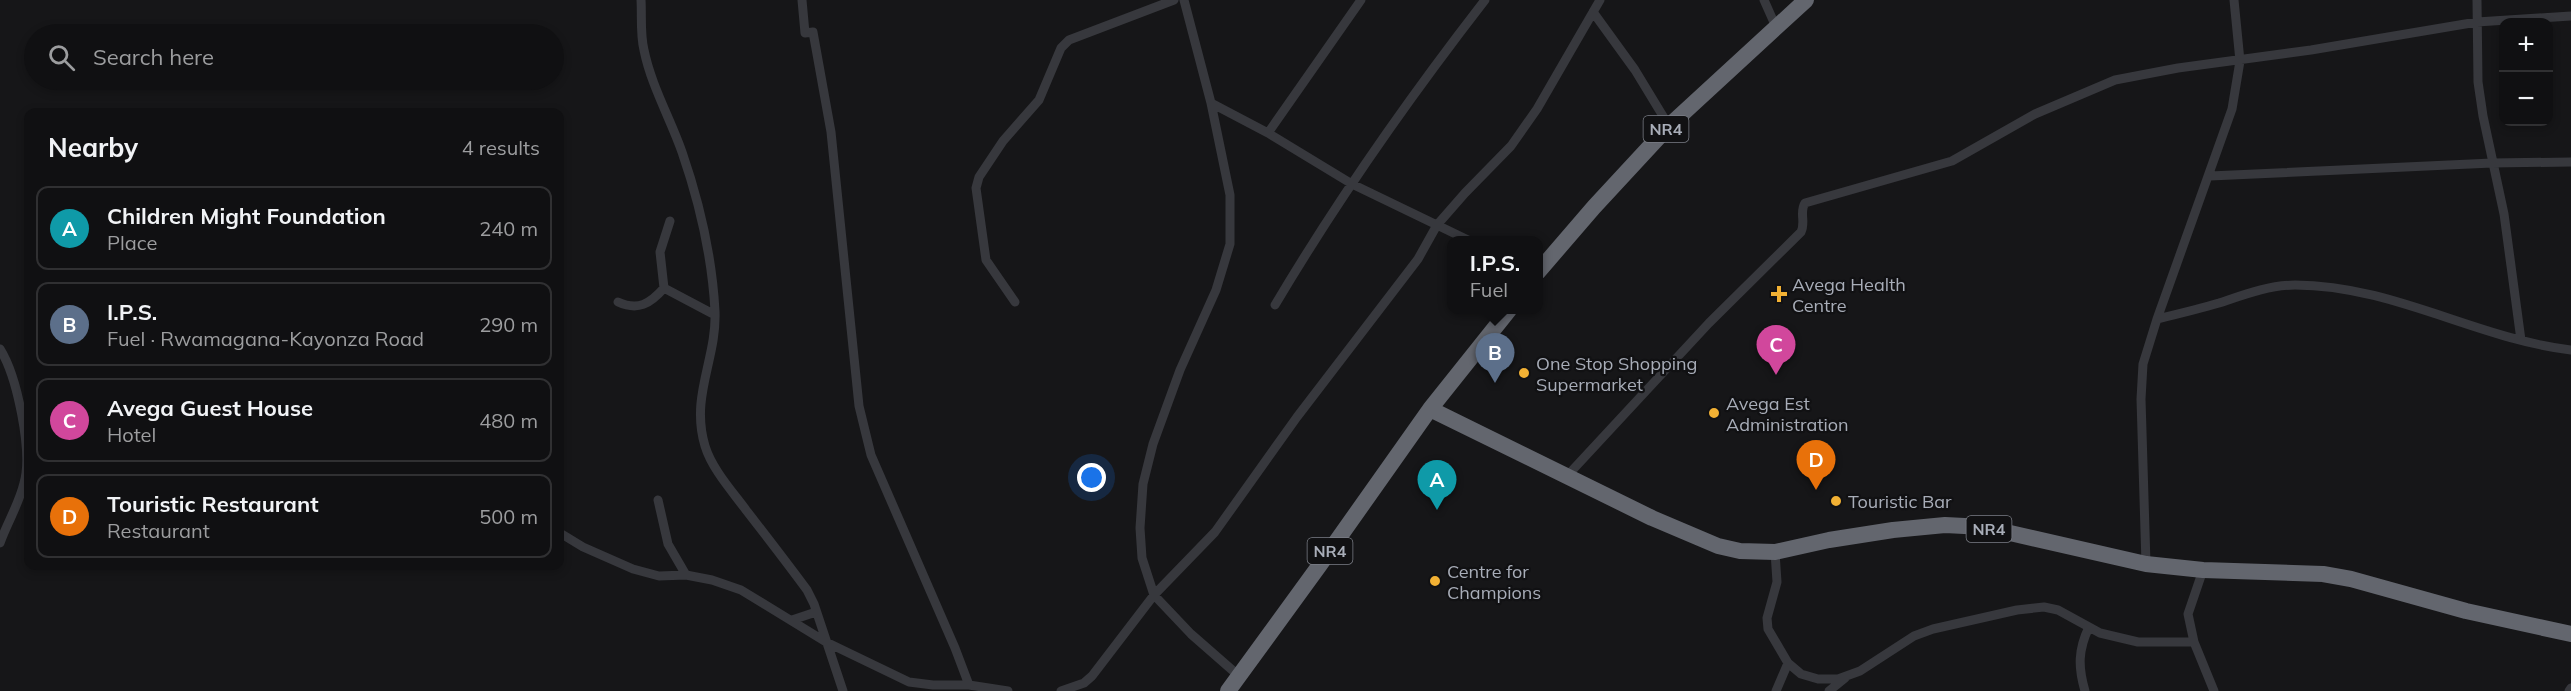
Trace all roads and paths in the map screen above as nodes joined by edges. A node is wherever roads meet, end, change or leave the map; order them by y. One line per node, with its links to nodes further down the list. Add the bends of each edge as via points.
1 (641, 0): 33 (street, via 643,49 700,208 711,262)
2 (802, 0): 59 (street, via 805,33 813,32 831,132 859,406 871,455)
3 (1174, 0): 30 (street, via 1069,40 1061,48 1039,100 1002,141 979,177 976,199 986,260)
4 (1184, 0): 17 (street)
5 (1360, 0): 19 (street)
6 (1485, 0): 23 (street)
7 (1600, 0): 12 (street)
8 (1764, 0): 15 (street)
9 (1806, 0): 15 (highway, NR4)
10 (2234, 0): 16 (street)
11 (2477, 0): 14 (street)
12 (1593, 12): 18 (street); 25 (street, via 1511,147)
13 (2571, 16): 14 (street)
14 (2477, 22): 16 (street); 20 (street, via 2478,82)
15 (1776, 27): 18 (highway, NR4)
16 (2240, 61): 22 (street, via 2232,109); 40 (street, via 2115,80 2035,114 1952,161 1805,203 1801,231)
17 (1211, 103): 19 (street); 49 (street, via 1230,195 1230,244 1216,290 1180,370 1143,484 1142,558)
18 (1669, 126): 27 (highway, NR4)
19 (1268, 133): 23 (street)
20 (2492, 162): 21 (street); 22 (street); 35 (street, via 2504,213)
21 (2571, 162)
22 (2210, 176): 34 (street)
23 (1352, 184): 25 (street); 31 (street)
24 (670, 221): 28 (street, via 660,252)
25 (1437, 225): 26 (street); 49 (street, via 1418,259 1215,532)
26 (1460, 236)
27 (1543, 267)
28 (664, 288): 29 (street, via 645,306 631,308); 33 (street)
29 (618, 302)
30 (1015, 302)
31 (1275, 305)
32 (1505, 314): 38 (highway, NR4)
33 (715, 315): 50 (street, via 702,385 700,425 706,448 737,499 807,590)
34 (2157, 319): 35 (street, via 2294,285 2368,293); 46 (street, via 2143,364 2141,399)
35 (2521, 340): 37 (street)
36 (0, 349): 39 (street, via 20,400)
37 (2571, 350)
38 (1431, 409): 40 (highway, NR4); 58 (highway, NR4)
39 (24, 447)
40 (1567, 476): 45 (highway, NR4, via 1718,546)
41 (24, 484): 44 (street)
42 (658, 501): 48 (street, via 668,544)
43 (564, 534): 48 (street, via 633,569 659,576)
44 (0, 543)
45 (1775, 552): 46 (highway, NR4, via 1872,533 1946,525 1984,527); 56 (street, via 1777,582 1768,628)
46 (2146, 564): 47 (highway, NR4)
47 (2203, 570): 53 (highway, NR4, via 2323,574); 55 (street, via 2188,614)
48 (686, 575): 51 (street, via 741,590)
49 (1154, 595): 58 (street); 62 (street, via 1092,676)
50 (816, 612): 51 (street); 54 (street)
51 (792, 620): 54 (street)
52 (2089, 627): 55 (street, via 2138,642); 57 (street, via 2058,610 2018,610 1914,636); 66 (street, via 2081,644 2079,668)
53 (2571, 633)
54 (826, 642): 59 (street, via 909,682); 60 (street)
55 (2194, 642): 67 (street)
56 (1788, 663): 57 (street, via 1801,674 1818,679); 64 (street)
57 (1849, 675): 65 (street)
58 (1239, 676): 63 (highway, NR4)
59 (969, 685): 61 (street)
60 (843, 691)
61 (1008, 691)
62 (1061, 691)
63 (1228, 691)
64 (1776, 691)
65 (1829, 691)
66 (2085, 691)
67 (2214, 691)

